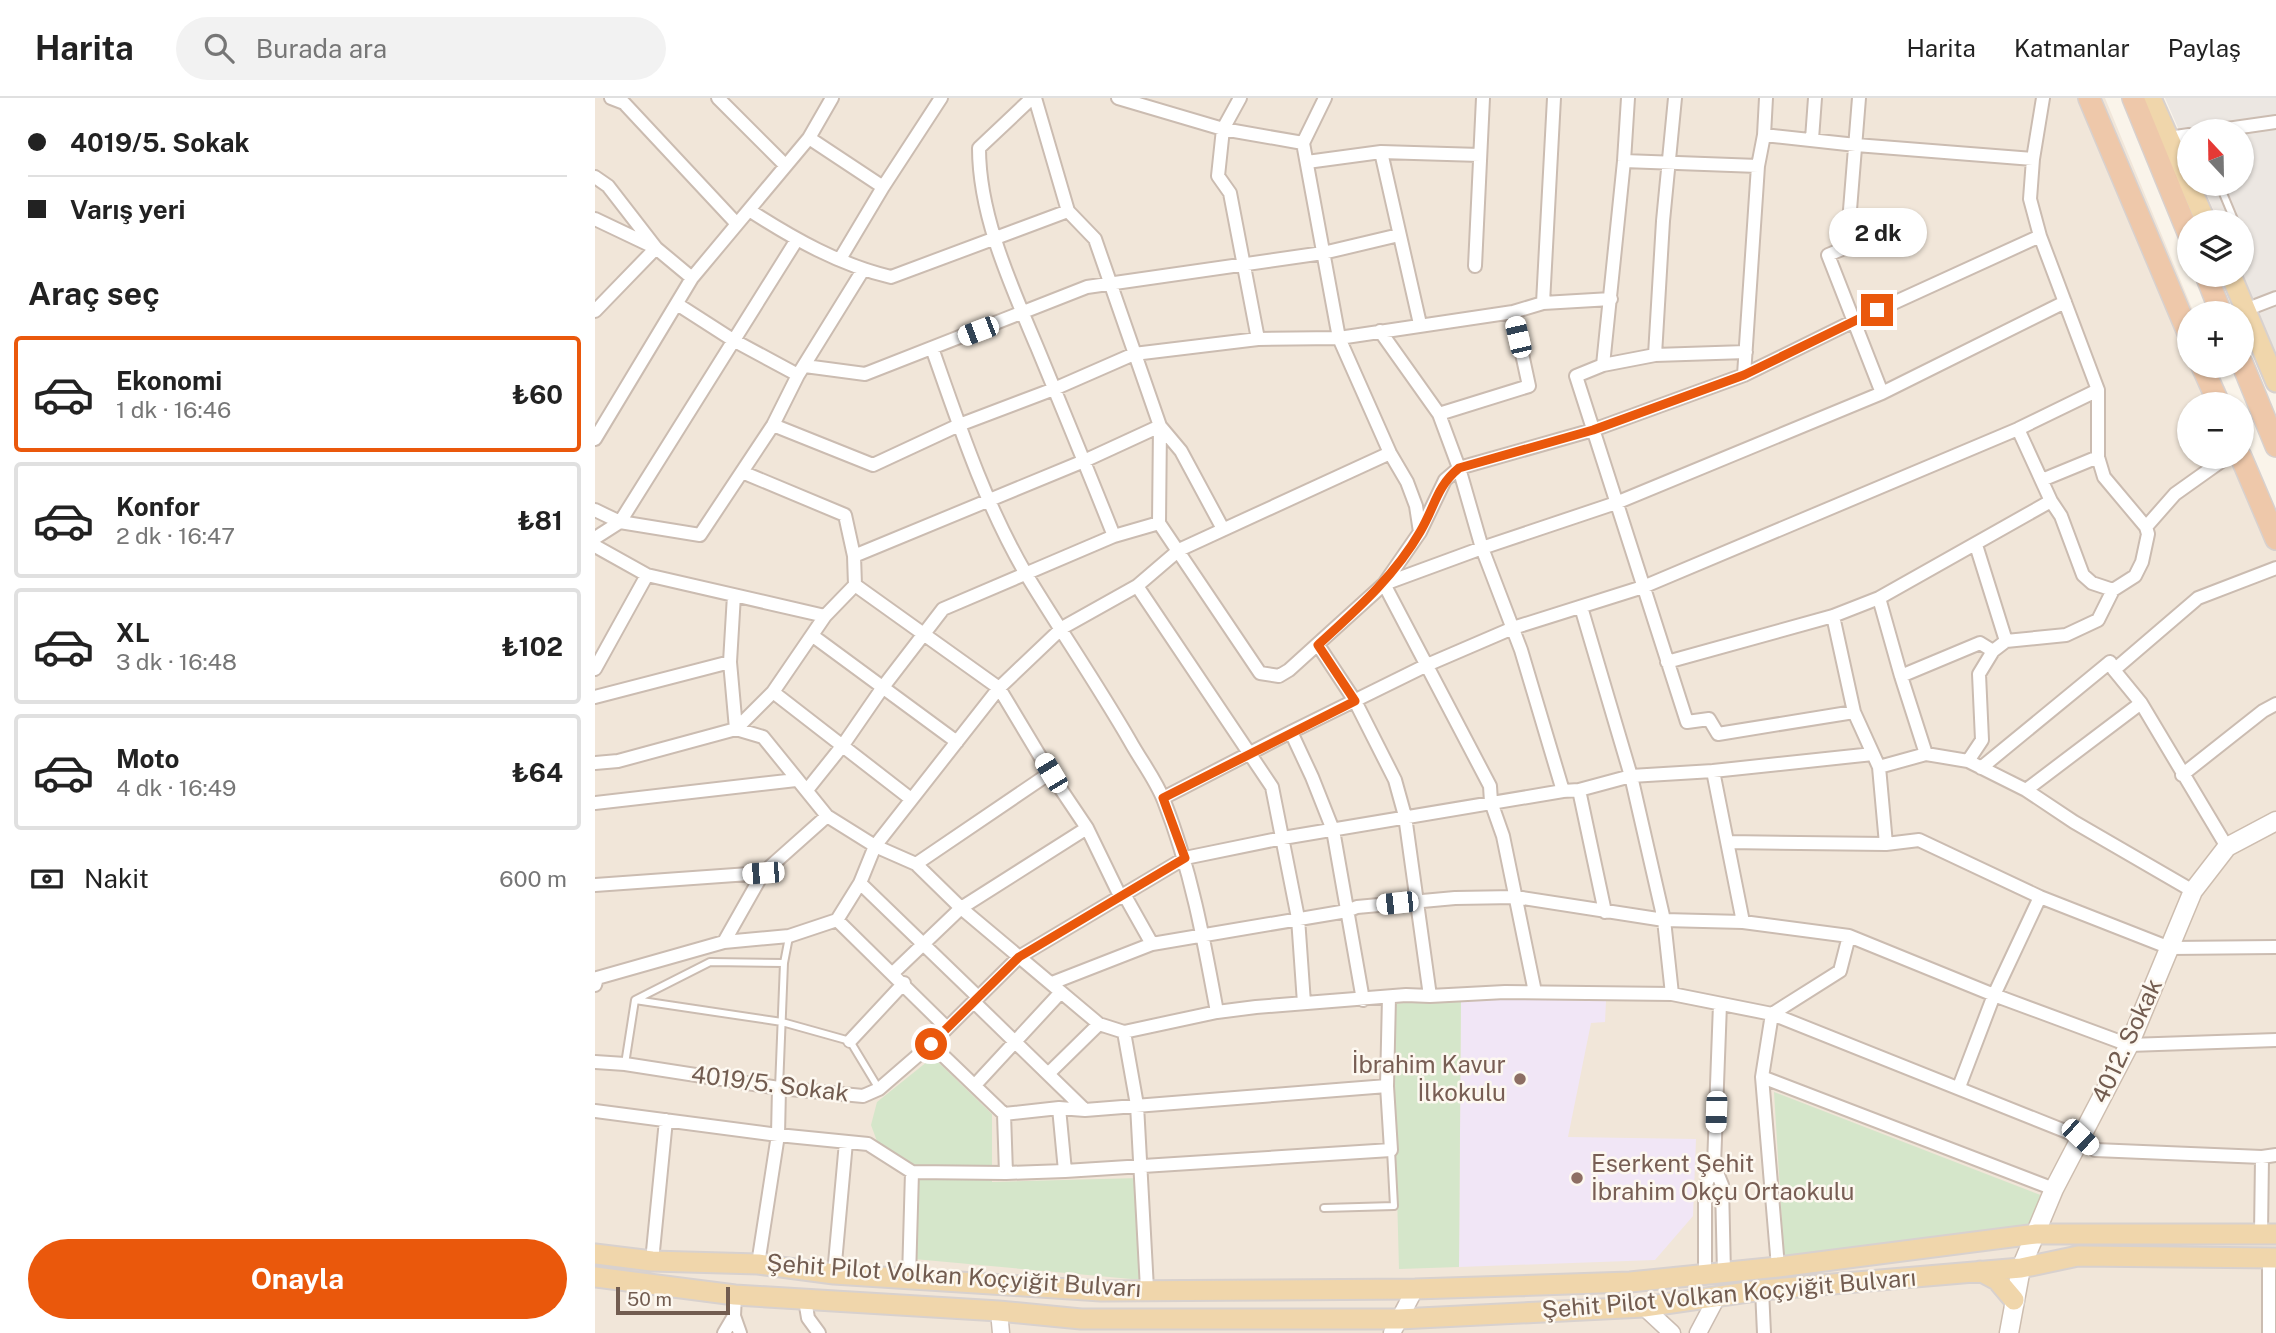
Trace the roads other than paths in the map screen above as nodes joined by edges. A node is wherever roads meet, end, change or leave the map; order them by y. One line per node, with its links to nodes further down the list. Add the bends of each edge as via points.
1 (611, 98): 46 (street, via 624,103)
2 (718, 98): 38 (street)
3 (941, 98): 41 (street)
4 (1033, 98): 44 (street); 49 (street, via 979,148 979,175)
5 (1118, 98): 20 (street)
6 (1240, 98): 23 (street)
7 (1325, 98): 29 (street)
8 (1483, 98): 33 (street)
9 (1554, 98): 62 (street)
10 (1628, 98): 35 (street)
11 (1675, 98): 37 (street)
12 (1766, 98): 24 (street)
13 (1815, 98): 28 (street)
14 (1859, 98): 30 (street)
15 (2043, 98): 34 (street)
16 (2089, 98): 64 (highway)
17 (2133, 98): 43 (highway)
18 (2151, 98): 27 (main road)
19 (826, 101): 26 (street)
20 (1148, 102): 23 (street)
21 (2276, 122): 22 (street)
22 (2254, 125)
23 (1223, 129): 29 (street); 54 (street, via 1218,176 1230,192)
24 (1763, 135): 28 (street); 39 (street)
25 (2177, 137): 27 (street)
26 (809, 138): 38 (street); 41 (street)
27 (2169, 138): 32 (main road)
28 (1812, 139): 30 (street)
29 (1303, 143): 36 (street)
30 (1856, 145): 34 (street); 69 (street, via 1847,247 1828,255)
31 (1381, 152): 33 (street); 36 (street); 47 (street)
32 (2177, 154)
33 (1480, 155): 55 (street)
34 (2033, 159): 48 (street, via 2030,199)
35 (1624, 161): 37 (street); 60 (street)
36 (1307, 162): 52 (street)
37 (1670, 163): 39 (street); 79 (street)
38 (785, 166): 42 (street)
39 (1758, 166): 77 (street)
40 (595, 177): 51 (street, via 608,186)
41 (883, 187): 53 (street)
42 (749, 210): 46 (street); 50 (street)
43 (2179, 210)
44 (1069, 211): 49 (street); 58 (street, via 1095,239)
45 (595, 219): 51 (street)
46 (737, 224): 57 (street)
47 (1399, 235): 52 (street); 70 (street)
48 (2041, 236): 61 (street); 69 (street)
49 (995, 238): 56 (street, via 891,277); 68 (street)
50 (796, 241): 53 (street); 75 (street)
51 (656, 248): 57 (street); 66 (street)
52 (1323, 253): 54 (street); 73 (street)
53 (840, 258): 56 (street)
54 (1244, 263): 58 (street); 74 (street)
55 (1475, 266)
56 (863, 270): 81 (street)
57 (692, 278): 63 (street)
58 (1112, 285): 68 (street, via 1087,287); 78 (street)
59 (2276, 298): 65 (street)
60 (1611, 299): 62 (street); 80 (street)
61 (2066, 302): 86 (street); 87 (street)
62 (1543, 303): 67 (street)
63 (677, 304): 75 (street); 94 (street)
64 (2177, 306)
65 (2254, 307)
66 (595, 311)
67 (1513, 312): 70 (street); 88 (street, via 1529,386)
68 (1023, 314): 76 (street); 85 (street)
69 (1854, 321): 82 (street); 87 (street)
70 (1420, 324): 72 (street)
71 (2254, 330): 83 (main road)
72 (1380, 331): 73 (street); 88 (street)
73 (1339, 338): 74 (street); 96 (street)
74 (1258, 339): 78 (street)
75 (733, 340): 81 (street); 108 (street)
76 (932, 348): 81 (street, via 865,374); 90 (street)
77 (1746, 352): 79 (street); 82 (street)
78 (1134, 354): 85 (street); 91 (street)
79 (1655, 355): 80 (street)
80 (1604, 365): 93 (street, via 1576,376)
81 (802, 370): 89 (street)
82 (1744, 375): 93 (street)
83 (2275, 375)
84 (2248, 378): 95 (highway)
85 (1054, 389): 90 (street); 98 (street)
86 (2098, 390): 92 (street); 97 (street)
87 (1882, 394): 106 (street)
88 (1439, 414): 99 (street)
89 (773, 425): 90 (street, via 873,465); 102 (street)
90 (959, 425): 104 (street)
91 (1160, 426): 98 (street); 109 (street); 111 (street, via 1181,451)
92 (2018, 429): 103 (street); 127 (street)
93 (1593, 430): 99 (street); 106 (street)
94 (595, 439)
95 (2276, 446)
96 (1390, 453): 111 (street); 112 (street, via 1407,482)
97 (2098, 457): 103 (street); 110 (street, via 2104,477)
98 (1084, 461): 104 (street); 113 (street)
99 (1459, 468): 112 (street, via 1445,480); 118 (street)
100 (2210, 469): 110 (street, via 2175,494)
101 (2246, 469): 115 (highway)
102 (742, 472): 108 (street, via 700,535); 120 (street, via 845,515)
103 (2042, 480): 105 (street)
104 (990, 501): 120 (street); 122 (street)
105 (2051, 501): 116 (street); 128 (street, via 2083,575)
106 (1616, 503): 118 (street); 127 (street)
107 (595, 510): 108 (street)
108 (620, 522): 114 (street)
109 (1159, 523): 113 (street); 119 (street)
110 (2145, 527): 128 (street, via 2143,562 2135,576)
111 (1223, 529): 119 (street)
112 (1420, 532): 124 (street)
113 (1114, 536): 122 (street)
114 (595, 538)
115 (2276, 539)
116 (1976, 545): 130 (street); 138 (street)
117 (595, 546): 123 (street)
118 (1482, 548): 124 (street); 135 (street)
119 (1179, 550): 126 (street); 139 (street, via 1260,673 1279,677)
120 (854, 556): 125 (street)
121 (2276, 568): 145 (street, via 2198,598)
122 (1025, 572): 134 (street); 136 (street, via 943,609)
123 (647, 575): 129 (street); 144 (street)
124 (1384, 584): 139 (street); 143 (street)
125 (855, 585): 133 (street); 136 (street)
126 (1137, 586): 134 (street); 159 (street)
127 (1643, 587): 131 (street); 142 (street)
128 (2113, 590): 138 (street, via 2098,620 2066,635)
129 (734, 596): 133 (street); 141 (street)
130 (1879, 598): 132 (street); 146 (street)
131 (1581, 607): 135 (street); 169 (street)
132 (1833, 616): 142 (street); 154 (street)
133 (825, 617): 137 (street)
134 (1062, 628): 148 (street); 175 (street)
135 (1513, 628): 143 (street); 174 (street)
136 (926, 634): 147 (street); 148 (street)
137 (813, 636): 147 (street); 149 (street)
138 (2006, 642): 140 (street)
139 (1318, 645): 151 (street)
140 (1993, 651): 146 (street, via 1980,643); 162 (street, via 1979,674 1982,740)
141 (730, 662): 150 (street); 155 (street)
142 (1667, 662): 154 (street, via 1687,722 1709,719 1718,734)
143 (1427, 665): 151 (street); 177 (street, via 1490,786)
144 (595, 669)
145 (2113, 670): 152 (street); 165 (street, via 2110,662)
146 (1901, 676): 161 (street)
147 (883, 687): 157 (street); 158 (street)
148 (999, 688): 157 (street); 167 (street)
149 (773, 692): 155 (street); 158 (street)
150 (595, 697)
151 (1355, 701): 156 (street); 180 (street, via 1395,780)
152 (2141, 703): 168 (street); 173 (street)
153 (2276, 704): 168 (street)
154 (1854, 712): 160 (street)
155 (736, 729): 163 (street); 170 (street, via 763,737)
156 (1291, 732): 159 (street); 183 (street)
157 (957, 742): 176 (street)
158 (843, 745): 171 (street); 176 (street)
159 (1248, 754): 175 (street); 184 (street, via 1272,787)
160 (1873, 754): 164 (street); 166 (street)
161 (1926, 754): 162 (street); 164 (street)
162 (1968, 761): 165 (street)
163 (595, 763)
164 (1879, 767): 186 (street)
165 (1981, 768): 173 (street)
166 (1713, 771): 169 (street); 185 (street)
167 (1051, 773): 182 (street); 190 (street)
168 (2182, 775): 188 (street)
169 (1631, 776): 172 (street); 204 (street)
170 (796, 780): 171 (street); 178 (street)
171 (807, 790): 179 (street)
172 (1579, 790): 174 (street); 201 (street)
173 (2026, 790): 194 (street)
174 (1563, 791): 177 (street)
175 (1163, 798): 189 (street)
176 (911, 799): 187 (street)
177 (1491, 802): 180 (street); 195 (street)
178 (595, 803)
179 (827, 816): 187 (street); 191 (street)
180 (1405, 816): 183 (street); 198 (street)
181 (2276, 821): 188 (main road, 4012. Sokak)
182 (1087, 828): 197 (street); 199 (street)
183 (1333, 830): 184 (street); 200 (street)
184 (1283, 838): 189 (street); 202 (street)
185 (1727, 842): 186 (street); 205 (street)
186 (1885, 844): 196 (street, via 1919,841)
187 (875, 846): 190 (street); 192 (street)
188 (2227, 847): 194 (main road, 4012. Sokak)
189 (1185, 858): 197 (street, 4019/5. Sokak); 206 (street)
190 (916, 864): 199 (street)
191 (763, 873): 193 (street); 209 (street)
192 (860, 883): 203 (street); 210 (street)
193 (595, 885)
194 (2193, 891): 213 (main road, 4012. Sokak)
195 (1516, 897): 198 (street); 201 (street); 220 (street)
196 (2040, 897): 213 (street); 222 (street)
197 (1121, 898): 211 (street, via 1125,895); 214 (street, 4019/5. Sokak)
198 (1416, 901): 200 (street); 223 (street)
199 (961, 908): 210 (street); 214 (street)
200 (1347, 911): 202 (street); 227 (street)
201 (1605, 912): 204 (street)
202 (1298, 918): 206 (street); 228 (street)
203 (837, 920): 207 (street); 216 (street)
204 (1664, 920): 205 (street); 221 (street)
205 (1743, 922): 208 (street)
206 (1203, 934): 211 (street); 230 (street)
207 (789, 936): 209 (street); 215 (lane)
208 (1849, 936): 222 (street); 231 (street, via 1840,971)
209 (724, 942): 217 (street)
210 (923, 944): 216 (street); 226 (street)
211 (1152, 944): 219 (street)
212 (2276, 947): 213 (street)
213 (2170, 948): 240 (main road, 4012. Sokak)
214 (1019, 957): 219 (street); 226 (street, 4019/5. Sokak)
215 (784, 963): 225 (lane, via 710,962); 232 (lane)
216 (894, 973): 218 (street)
217 (596, 980)
218 (904, 984): 234 (street); 237 (street)
219 (1056, 987): 233 (street); 238 (street)
220 (1535, 992): 221 (street); 223 (street)
221 (1672, 994): 229 (street)
222 (1994, 995): 240 (street); 247 (street)
223 (1430, 996): 224 (street)
224 (1389, 997): 227 (street); 246 (street)
225 (635, 1000): 232 (lane); 242 (lane)
226 (976, 1000): 234 (street, 4019/5. Sokak); 238 (street)
227 (1363, 1000): 228 (street)
228 (1304, 1003): 230 (street)
229 (1720, 1004): 231 (street); 263 (street)
230 (1217, 1012): 235 (street)
231 (1772, 1014): 244 (street); 247 (street)
232 (782, 1022): 237 (lane); 248 (lane)
233 (1099, 1024): 235 (street); 243 (street)
234 (947, 1028): 239 (street, 4019/5. Sokak)
235 (1124, 1032): 250 (street)
236 (2276, 1040): 240 (street)
237 (850, 1041): 249 (lane)
238 (1016, 1041): 243 (street); 245 (street)
239 (931, 1044): 245 (street); 249 (street, 4019/5. Sokak)
240 (2129, 1045): 257 (main road, 4012. Sokak)
241 (595, 1062): 242 (street, 4019/5. Sokak)
242 (625, 1064): 248 (street, 4019/5. Sokak)
243 (1049, 1073): 252 (street)
244 (1762, 1077): 267 (street); 275 (street)
245 (975, 1085): 254 (street)
246 (1387, 1086): 250 (street); 259 (street)
247 (1958, 1087): 257 (street)
248 (779, 1088): 249 (street, 4019/5. Sokak, via 853,1096); 256 (street)
249 (879, 1089)
250 (1137, 1105): 252 (street); 262 (street)
251 (1059, 1108): 252 (street); 254 (street); 264 (street)
252 (1084, 1110)
253 (595, 1111): 255 (street)
254 (1004, 1114): 266 (street)
255 (666, 1120): 256 (street); 273 (street)
256 (778, 1135): 258 (street); 274 (street)
257 (2080, 1137): 261 (street, via 2095,1150); 267 (main road, 4012. Sokak)
258 (846, 1142): 265 (street, via 868,1144); 279 (street)
259 (1391, 1150): 262 (street); 268 (lane, via 1394,1206)
260 (2276, 1155): 261 (street)
261 (2262, 1157): 270 (street)
262 (1140, 1165): 264 (street); 282 (street)
263 (1714, 1165): 278 (street, via 1722,1185); 278 (street, via 1705,1187)
264 (1065, 1171): 266 (street)
265 (912, 1172): 266 (street); 281 (street)
266 (1006, 1173)
267 (2054, 1189): 269 (main road, 4012. Sokak)
268 (1324, 1208)
269 (2036, 1234): 270 (main road, Şehit Pilot Volkan Koçyiğit Bulvarı); 275 (main road, Şehit Pilot Volkan Koçyiğit Bulvarı); 276 (main road, 4012. Sokak)
270 (2268, 1234)
271 (595, 1254): 273 (main road, Şehit Pilot Volkan Koçyiğit Bulvarı)
272 (2272, 1258): 276 (main road, Şehit Pilot Volkan Koçyiğit Bulvarı, via 2078,1256); 304 (street)
273 (652, 1261): 274 (main road, Şehit Pilot Volkan Koçyiğit Bulvarı)
274 (758, 1264): 279 (main road, Şehit Pilot Volkan Koçyiğit Bulvarı)
275 (1778, 1267): 278 (main road, Şehit Pilot Volkan Koçyiğit Bulvarı)
276 (2021, 1268): 277 (main road, Şehit Pilot Volkan Koçyiğit Bulvarı); 288 (main road, 4012. Sokak)
277 (1980, 1271): 284 (main road, Şehit Pilot Volkan Koçyiğit Bulvarı); 288 (main road, via 1997,1280)
278 (1714, 1273): 283 (main road, Şehit Pilot Volkan Koçyiğit Bulvarı, via 1630,1282)
279 (834, 1274): 281 (main road, Şehit Pilot Volkan Koçyiğit Bulvarı)
280 (595, 1277): 285 (main road, Şehit Pilot Volkan Koçyiğit Bulvarı)
281 (909, 1278): 282 (main road, Şehit Pilot Volkan Koçyiğit Bulvarı, via 1101,1291)
282 (1147, 1289): 283 (main road, Şehit Pilot Volkan Koçyiğit Bulvarı)
283 (1415, 1289): 294 (street)
284 (1762, 1290): 286 (main road, Şehit Pilot Volkan Koçyiğit Bulvarı); 302 (street)
285 (735, 1295): 287 (main road, Şehit Pilot Volkan Koçyiğit Bulvarı); 291 (street)
286 (1717, 1297): 289 (main road, Şehit Pilot Volkan Koçyiğit Bulvarı); 301 (street)
287 (805, 1300): 290 (main road, Şehit Pilot Volkan Koçyiğit Bulvarı); 297 (street, via 808,1318)
288 (2014, 1300): 303 (main road, 4012. Sokak)
289 (1644, 1307): 294 (main road, Şehit Pilot Volkan Koçyiğit Bulvarı); 300 (street)
290 (999, 1311): 293 (main road, Şehit Pilot Volkan Koçyiğit Bulvarı); 298 (street)
291 (734, 1315): 295 (street); 296 (street)
292 (1343, 1319): 293 (main road, Şehit Pilot Volkan Koçyiğit Bulvarı); 294 (main road, Şehit Pilot Volkan Koçyiğit Bulvarı); 299 (main road)
293 (1140, 1326)
294 (1404, 1326)
295 (724, 1333)
296 (740, 1333)
297 (819, 1333)
298 (1001, 1333)
299 (1358, 1333)
300 (1672, 1333)
301 (1699, 1333)
302 (1764, 1333)
303 (2009, 1333)
304 (2269, 1333)

